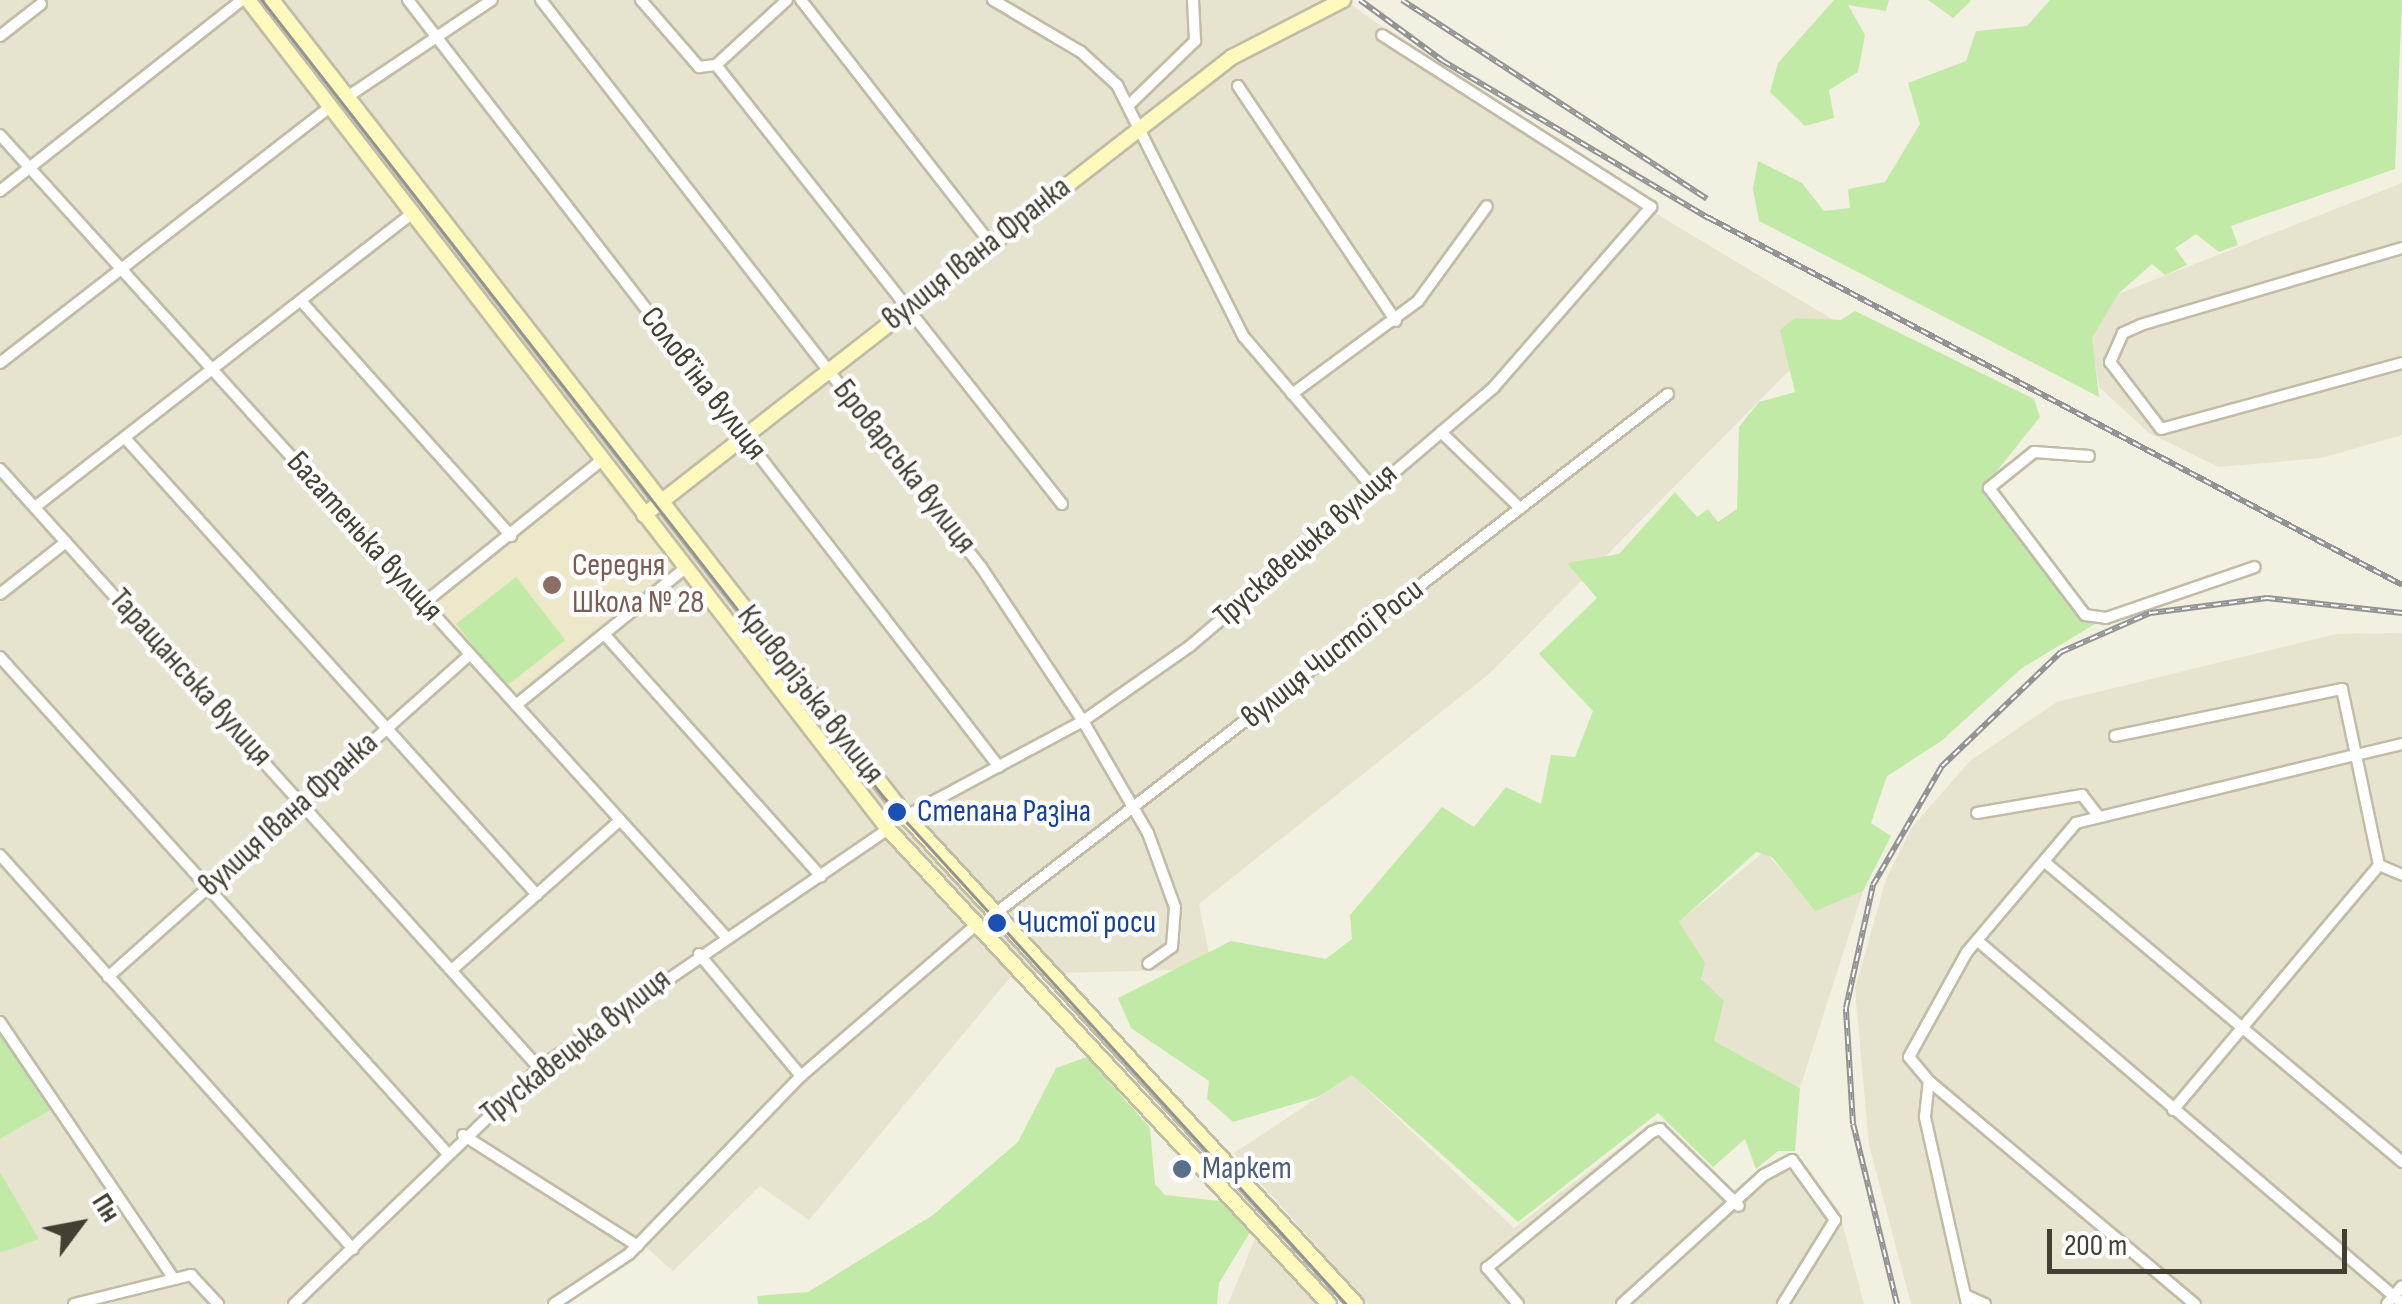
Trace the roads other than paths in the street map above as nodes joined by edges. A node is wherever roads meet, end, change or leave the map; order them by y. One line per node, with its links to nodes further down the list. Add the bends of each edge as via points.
1 (245, 0): 20 (main road, Криворізька вулиця); 23 (street)
2 (272, 0): 18 (main road, Криворізька вулиця)
3 (408, 0): 15 (street, Соловʼїна вулиця)
4 (492, 0): 15 (street)
5 (540, 0): 35 (street, Броварська вулиця)
6 (641, 0): 16 (street, via 699,67)
7 (786, 0): 16 (street)
8 (801, 0): 27 (street)
9 (993, 0): 19 (street, via 1081,52)
10 (1194, 0): 19 (street, via 1195,41)
11 (1343, 0): 21 (main road, вулиця Івана Франка, via 1260,36)
12 (40, 4): 13 (street)
13 (0, 36)
14 (1382, 36): 39 (street, Трускавецька вулиця, via 1651,207 1540,338)
15 (436, 37): 18 (street); 40 (street, Соловʼїна вулиця)
16 (716, 65): 31 (street)
17 (1238, 86): 32 (street)
18 (347, 97): 46 (main road, Криворізька вулиця)
19 (1130, 104): 21 (street)
20 (330, 107): 26 (main road, Криворізька вулиця); 29 (street)
21 (1142, 127): 27 (main road, вулиця Івана Франка); 37 (street, via 1244,336)
22 (0, 135): 23 (street, Багатенька вулиця)
23 (30, 168): 24 (street); 29 (street, Багатенька вулиця)
24 (0, 191)
25 (1486, 206): 32 (street)
26 (412, 214): 30 (street); 43 (main road, Криворізька вулиця)
27 (990, 243): 31 (main road, вулиця Івана Франка)
28 (2402, 248): 34 (street, via 2123,333 2110,362 2114,376 2160,430)
29 (122, 269): 33 (street); 36 (street, Багатенька вулиця)
30 (302, 302): 36 (street); 51 (street)
31 (907, 307): 35 (main road, вулиця Івана Франка); 47 (street)
32 (1396, 321): 37 (street)
33 (0, 363)
34 (2402, 363)
35 (828, 369): 40 (main road, вулиця Івана Франка); 61 (street, Броварська вулиця, via 981,567)
36 (213, 370): 41 (street); 56 (street, Багатенька вулиця)
37 (1292, 394): 45 (street)
38 (1668, 394): 49 (street, вулиця Чистої Роси)
39 (1442, 432): 45 (street, Трускавецька вулиця); 49 (street)
40 (743, 437): 46 (main road, вулиця Івана Франка); 66 (street, Соловʼїна вулиця)
41 (126, 438): 48 (street); 62 (street)
42 (2088, 456): 53 (street, via 2034,452 1989,488 2085,614 2106,618)
43 (602, 460): 50 (main road, Криворізька вулиця); 51 (street)
44 (0, 469): 48 (street, Таращанська вулиця)
45 (1372, 487): 61 (street, Трускавецька вулиця, via 1190,646)
46 (660, 501): 50 (main road, вулиця Івана Франка); 71 (main road, Криворізька вулиця)
47 (1062, 504)
48 (35, 508): 52 (street, Таращанська вулиця)
49 (1520, 508): 68 (street, вулиця Чистої Роси)
50 (644, 515): 54 (main road, Криворізька вулиця)
51 (511, 536): 56 (street)
52 (66, 542): 55 (street); 67 (street, Таращанська вулиця)
53 (2255, 567)
54 (685, 568): 57 (street); 73 (main road, Криворізька вулиця)
55 (0, 594)
56 (424, 604): 58 (street, Багатенька вулиця)
57 (605, 635): 60 (street); 78 (street)
58 (470, 654): 60 (street, Багатенька вулиця); 62 (street, вулиця Івана Франка)
59 (0, 657): 79 (street)
60 (516, 704): 72 (street, Багатенька вулиця)
61 (1083, 720): 66 (street, Трускавецька вулиця); 68 (street, Броварська вулиця)
62 (387, 728): 67 (street, вулиця Івана Франка); 80 (street)
63 (2115, 736): 65 (street, via 2342,689)
64 (2402, 744): 65 (street)
65 (2356, 755): 70 (street); 76 (street)
66 (999, 767): 71 (street, Трускавецька вулиця)
67 (303, 803): 79 (street, вулиця Івана Франка); 87 (street, Таращанська вулиця)
68 (1135, 806): 81 (street, вулиця Чистої Роси); 86 (street, Броварська вулиця, via 1178,930 1172,948)
69 (1976, 813): 70 (street, via 2082,795)
70 (2096, 814): 75 (street, via 2061,838)
71 (906, 816): 81 (main road, Криворізька вулиця)
72 (620, 820): 80 (street); 83 (street, Багатенька вулиця)
73 (888, 829): 78 (street, Трускавецька вулиця); 82 (main road, Криворізька вулиця)
74 (0, 856): 88 (street)
75 (2046, 863): 84 (street); 90 (street)
76 (2379, 865): 77 (street); 90 (street)
77 (2402, 874)
78 (821, 877): 83 (street, Трускавецька вулиця)
79 (208, 888): 88 (street, вулиця Івана Франка); 98 (street)
80 (537, 894): 87 (street)
81 (996, 913): 112 (main road, Криворізька вулиця)
82 (977, 924): 92 (street); 111 (main road, Криворізька вулиця)
83 (728, 938): 85 (street, Трускавецька вулиця)
84 (1980, 942): 93 (street, via 1908,1057); 96 (street)
85 (698, 954): 91 (street, Трускавецька вулиця); 92 (street)
86 (1148, 964)
87 (453, 969): 91 (street, Таращанська вулиця)
88 (108, 977): 102 (street)
89 (0, 1022): 103 (street)
90 (2241, 1028): 96 (street); 99 (street)
91 (539, 1068): 97 (street, Трускавецька вулиця)
92 (801, 1076): 101 (street)
93 (1929, 1081): 94 (street); 95 (street)
94 (1950, 1100): 95 (street); 117 (street)
95 (1927, 1108): 105 (street)
96 (2173, 1110): 106 (street)
97 (463, 1136): 98 (street, Трускавецька вулиця); 101 (street)
98 (447, 1153): 102 (street, Трускавецька вулиця)
99 (2402, 1162)
100 (1739, 1206): 113 (street, via 1660,1129 1652,1132 1486,1268); 114 (street); 115 (street, via 1764,1174 1792,1160 1836,1220)
101 (638, 1246): 110 (street)
102 (353, 1249): 109 (street, Трускавецька вулиця)
103 (172, 1275): 107 (street); 108 (street, via 191,1275)
104 (2402, 1286): 106 (street)
105 (1966, 1299): 116 (street)
106 (2394, 1301)
107 (74, 1304)
108 (218, 1304)
109 (294, 1304)
110 (554, 1304)
111 (1329, 1304)
112 (1356, 1304)
113 (1518, 1304)
114 (1622, 1304)
115 (1783, 1304)
116 (1985, 1304)
117 (2196, 1304)

